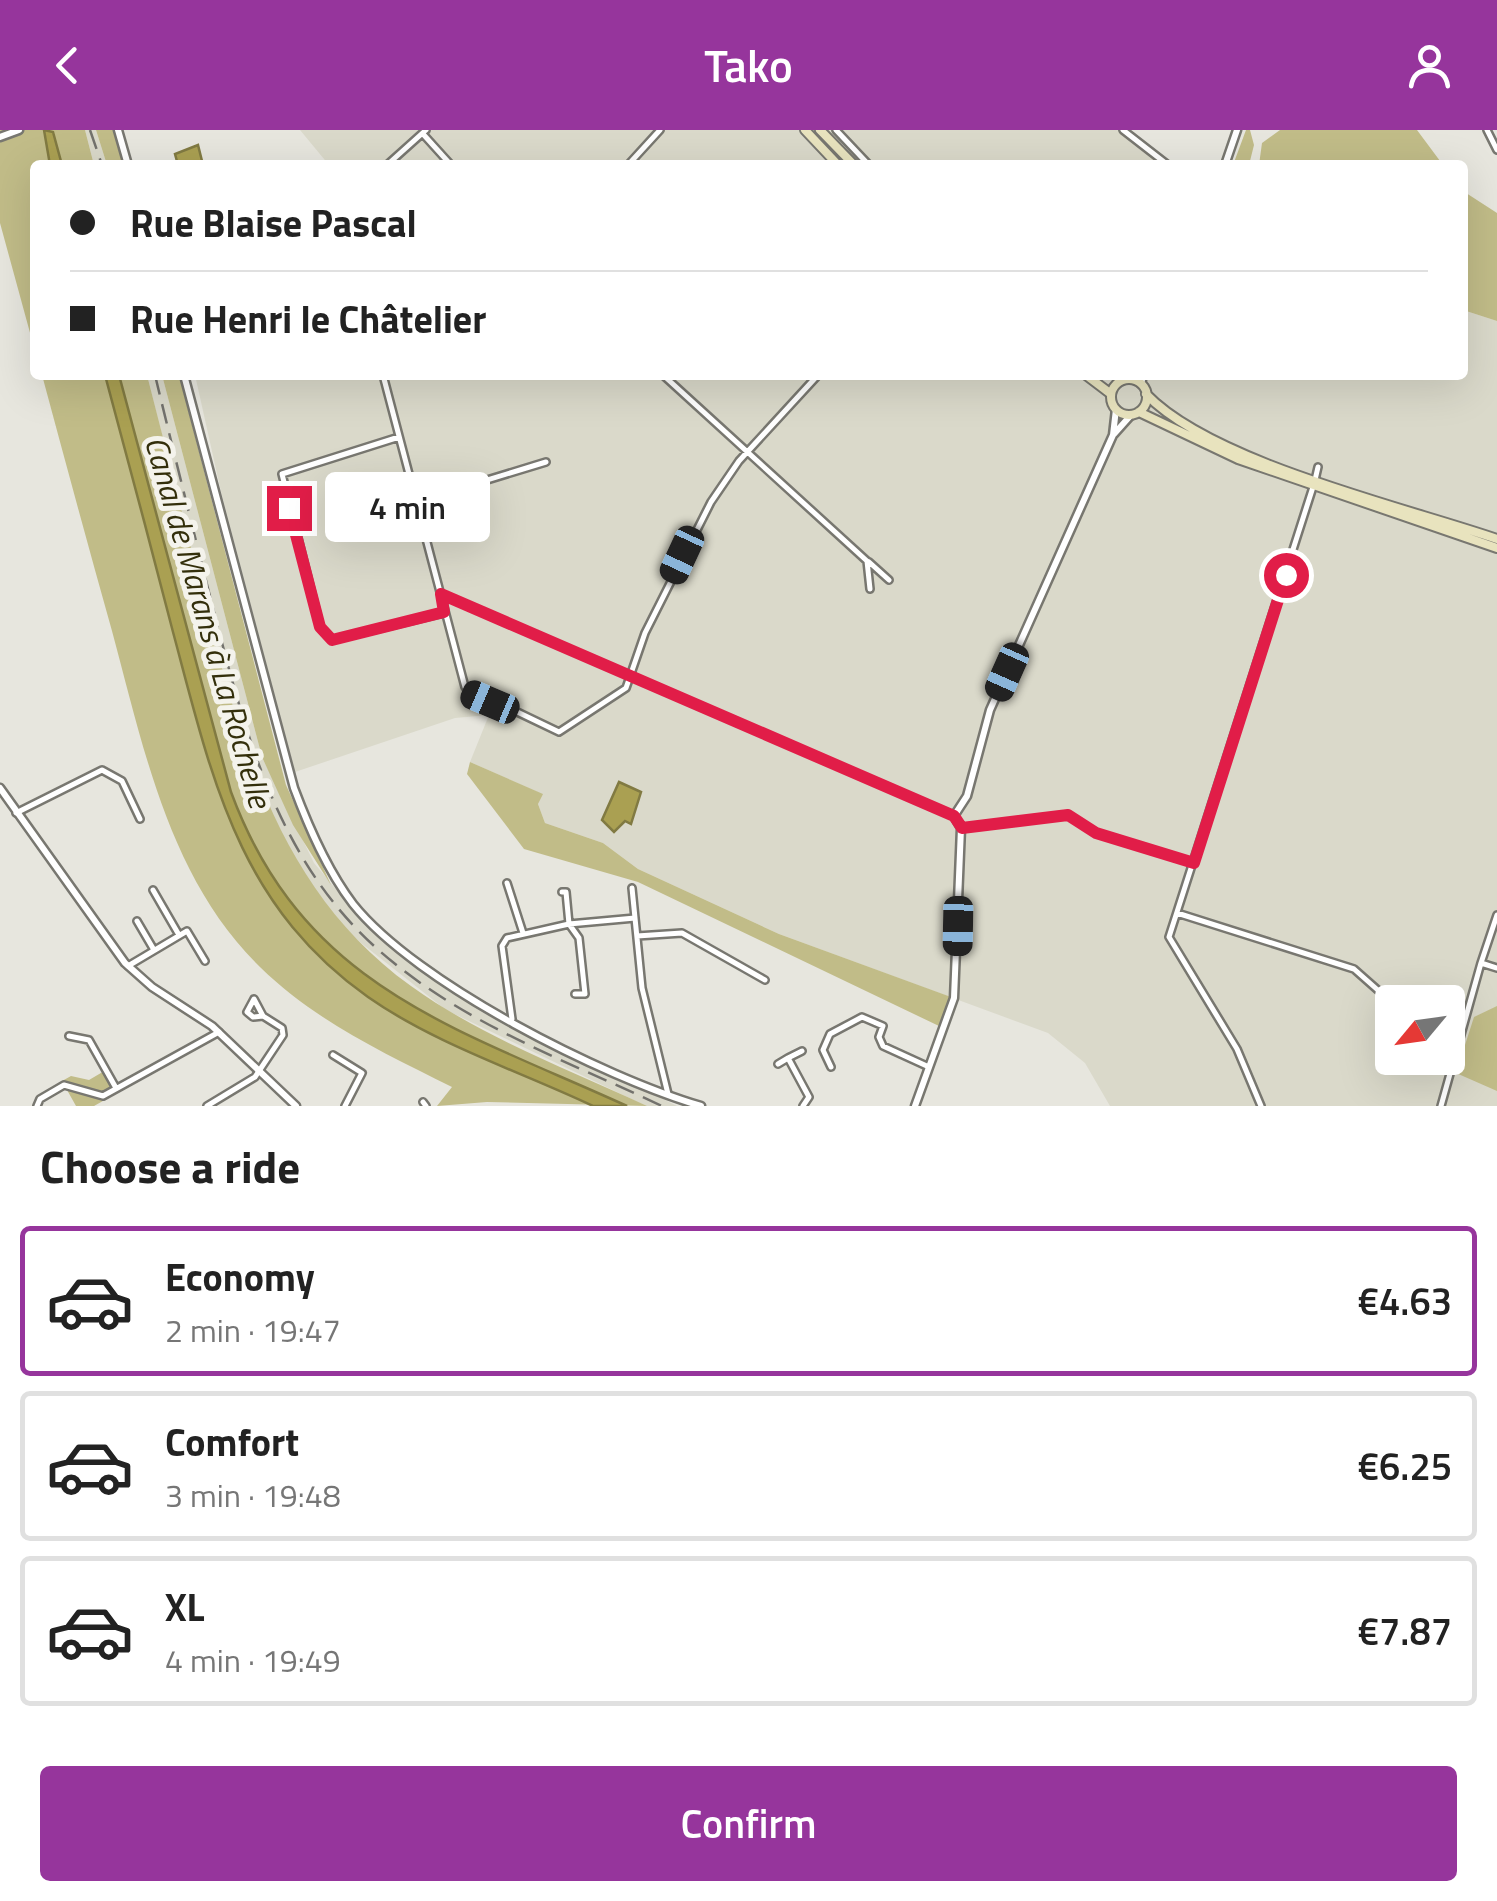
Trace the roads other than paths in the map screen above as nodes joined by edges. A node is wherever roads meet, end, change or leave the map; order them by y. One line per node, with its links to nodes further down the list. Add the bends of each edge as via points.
1 (19, 130): 11 (street)
2 (118, 130): 15 (street)
3 (660, 130): 18 (street)
4 (805, 130): 19 (main road)
5 (820, 130): 14 (main road)
6 (836, 130): 12 (street)
7 (1123, 130): 23 (street)
8 (1237, 130): 24 (street)
9 (1487, 130): 13 (street)
10 (424, 132): 16 (street); 17 (street)
11 (0, 137)
12 (852, 148): 14 (street); 22 (street)
13 (1497, 150)
14 (844, 155): 20 (street); 21 (main road)
15 (127, 160)
16 (393, 160)
17 (447, 160)
18 (633, 160)
19 (833, 160)
20 (840, 160)
21 (849, 160)
22 (864, 160)
23 (1162, 160)
24 (1227, 160)
25 (185, 380): 81 (street, via 286,762 322,853 353,903 405,954)
26 (384, 380): 39 (street)
27 (670, 380): 40 (street)
28 (813, 380): 40 (street)
29 (1093, 380): 32 (main road)
30 (1125, 380): 32 (main road)
31 (1142, 380): 33 (main road)
32 (1111, 394): 34 (main road)
33 (1146, 394): 36 (main road); 37 (main road)
34 (1116, 409): 36 (main road); 38 (street)
35 (1187, 411): 37 (street)
36 (1135, 413): 38 (street); 43 (main road)
37 (1181, 421): 43 (main road)
38 (1113, 435): 55 (street, via 990,710 967,796)
39 (398, 437): 44 (street); 51 (street, via 282,474 320,627 332,640)
40 (748, 451): 47 (street); 52 (street, via 692,534)
41 (546, 462): 44 (street)
42 (1318, 467): 43 (street)
43 (1314, 484): 45 (main road); 46 (main road); 58 (street)
44 (416, 502): 50 (street)
45 (1497, 539)
46 (1497, 548)
47 (868, 561): 48 (street); 49 (street)
48 (890, 580)
49 (870, 589)
50 (441, 594): 51 (street); 52 (street)
51 (444, 612): 52 (street, via 467,690 560,732 626,688)
52 (628, 672): 55 (street)
53 (0, 788): 54 (street)
54 (16, 814): 56 (street, via 102,770 122,781); 74 (street)
55 (954, 816): 57 (street)
56 (140, 820)
57 (962, 828): 58 (street, via 1068,815 1096,833); 89 (street, via 954,998)
58 (1194, 863): 63 (street)
59 (507, 883): 68 (street)
60 (632, 888): 65 (street)
61 (153, 890): 69 (street)
62 (562, 892): 67 (street)
63 (1177, 913): 77 (street, via 1354,969); 102 (street, via 1169,937 1238,1049)
64 (1497, 915): 73 (street)
65 (635, 918): 67 (street); 70 (street)
66 (137, 921): 71 (street)
67 (569, 924): 68 (street); 78 (street, via 579,938 585,994)
68 (524, 932): 81 (street, via 502,946)
69 (180, 935): 71 (street); 72 (street, via 188,931)
70 (637, 936): 76 (street, via 682,933); 93 (street)
71 (154, 950): 74 (street)
72 (205, 961)
73 (1481, 963): 75 (street); 79 (street)
74 (128, 966): 82 (street)
75 (1497, 968)
76 (765, 980)
77 (1375, 988)
78 (574, 994)
79 (1465, 1013)
80 (263, 1016): 90 (street, via 284,1032)
81 (512, 1020): 93 (street)
82 (219, 1032): 90 (street); 92 (street)
83 (69, 1036): 92 (street, via 89,1040)
84 (802, 1051): 86 (street)
85 (332, 1055): 98 (street, via 362,1073)
86 (788, 1058): 87 (street); 100 (street, via 809,1097)
87 (778, 1064)
88 (831, 1067): 89 (street, via 822,1050 826,1039 862,1017 883,1026 883,1046)
89 (929, 1068): 101 (street)
90 (258, 1073): 94 (street); 96 (street)
91 (1449, 1075): 103 (street)
92 (116, 1088): 95 (street, via 103,1096 64,1085)
93 (668, 1098): 99 (street)
94 (286, 1103): 97 (street)
95 (38, 1106)
96 (207, 1106)
97 (296, 1106)
98 (345, 1106)
99 (701, 1106)
100 (803, 1106)
101 (915, 1106)
102 (1261, 1106)
103 (1441, 1106)

